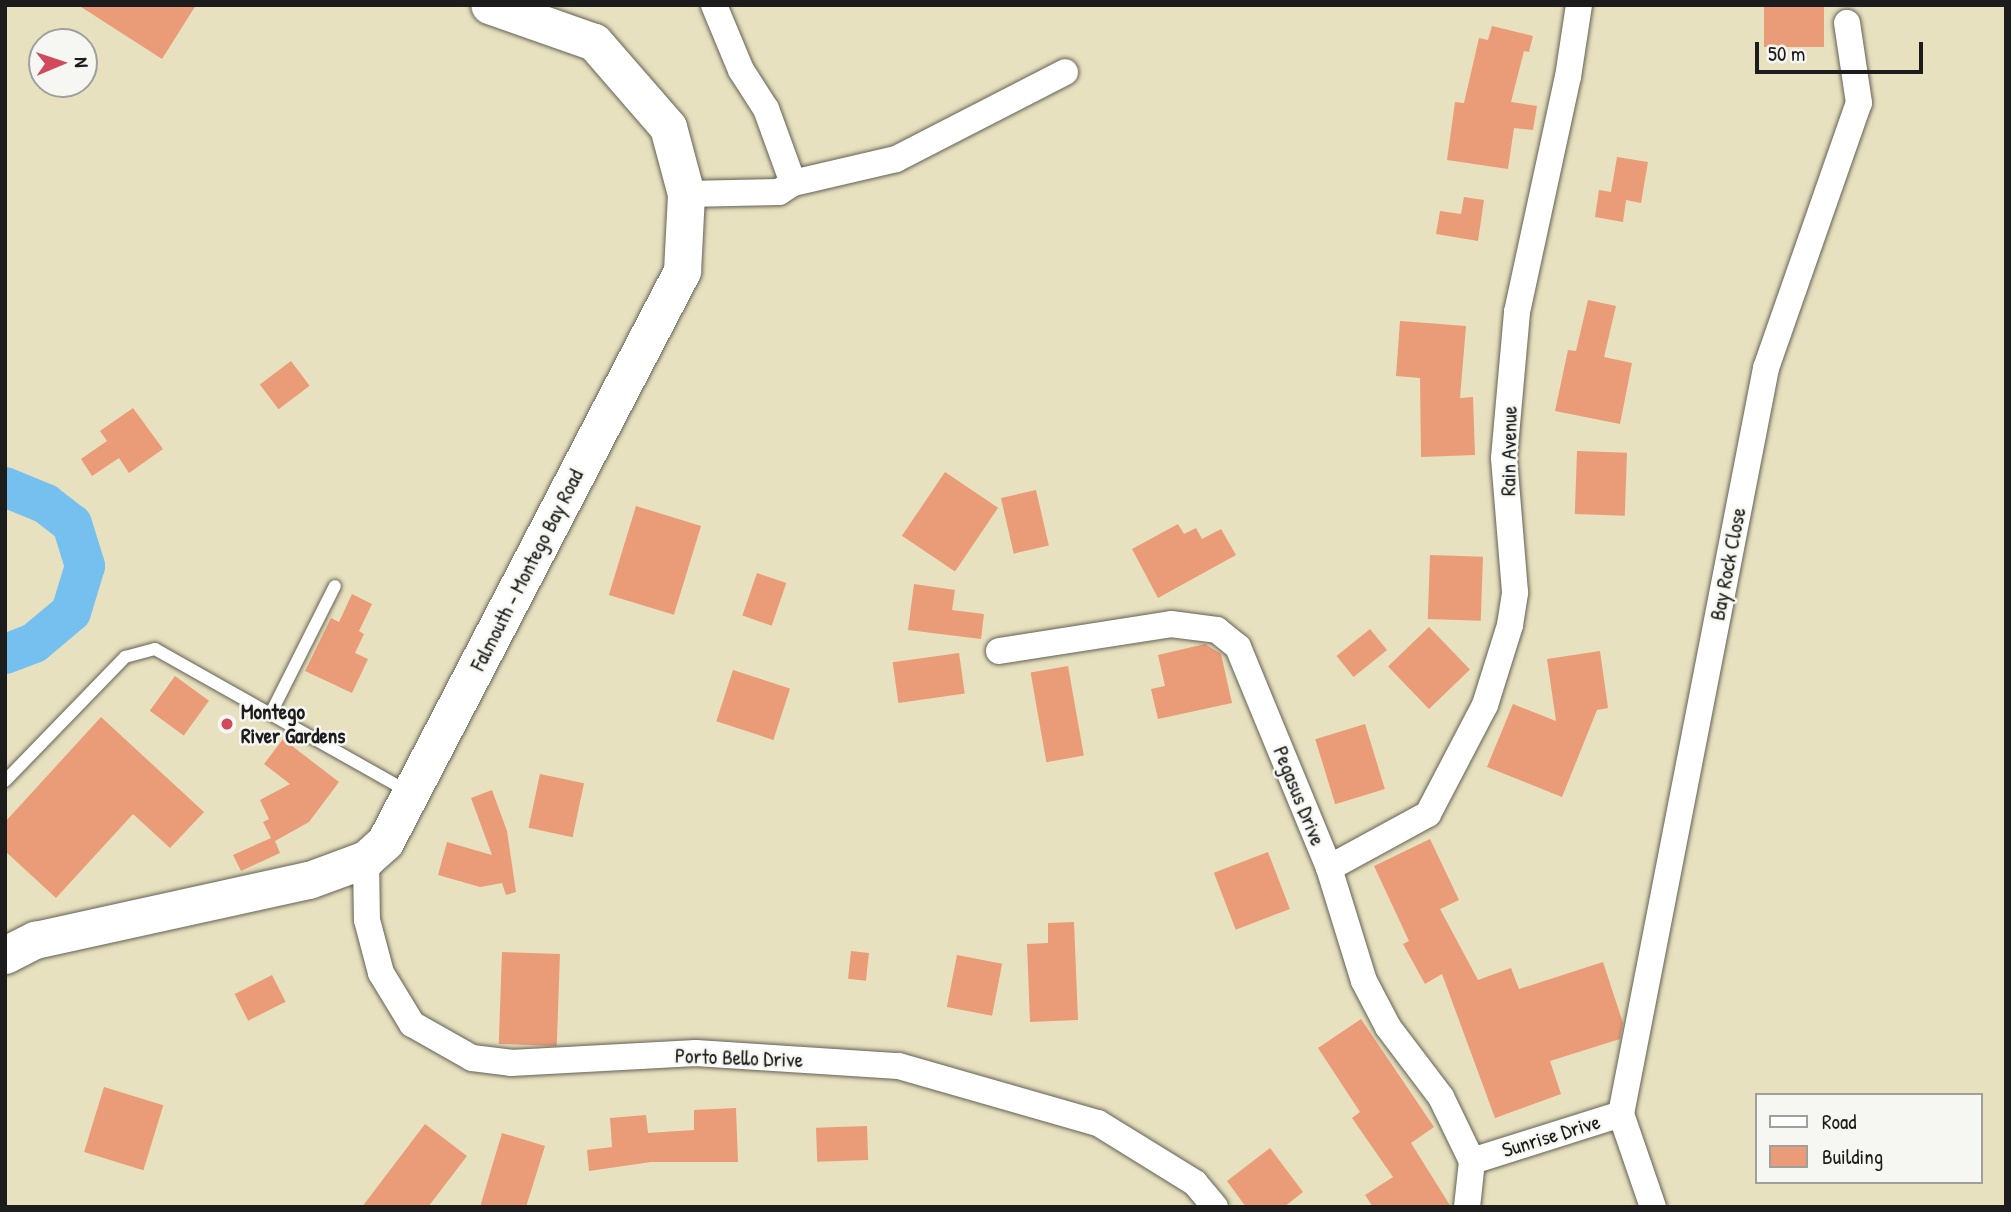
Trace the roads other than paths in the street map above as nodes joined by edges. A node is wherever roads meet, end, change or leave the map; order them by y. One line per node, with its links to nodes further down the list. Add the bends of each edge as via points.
1 (489, 5): 7 (main road, Falmouth - Montego Bay Road, via 594,41 668,127)
2 (714, 5): 6 (street, via 741,70 766,109)
3 (1579, 5): 14 (street, Rain Avenue, via 1517,312 1504,458 1515,592 1510,625 1485,705 1428,814)
4 (1847, 23): 16 (street, Bay Rock Close, via 1859,103 1766,368)
5 (1065, 72): 6 (street, via 896,159)
6 (793, 183): 7 (street, via 779,192)
7 (686, 194): 12 (main road, Falmouth - Montego Bay Road, via 682,271)
8 (335, 586): 10 (lane)
9 (999, 650): 14 (street, Pegasus Drive, via 1171,624 1217,630 1238,647)
10 (271, 713): 11 (lane, via 155,649 139,652 125,657); 12 (lane)
11 (5, 781)
12 (412, 793): 13 (main road, Falmouth - Montego Bay Road, via 385,842)
13 (366, 859): 15 (main road, Falmouth - Montego Bay Road, via 309,880 35,940); 18 (street, Porto Bello Drive, via 367,920 382,973 412,1024 472,1058 511,1063 696,1053 899,1066 1098,1123 1195,1184)
14 (1329, 868): 17 (street, Pegasus Drive, via 1364,981 1388,1027 1441,1097)
15 (5, 955)
16 (1621, 1114): 17 (street, Sunrise Drive); 20 (street, Sunrise Drive)
17 (1472, 1161): 19 (street)
18 (1215, 1207)
19 (1467, 1207)
20 (1653, 1207)

